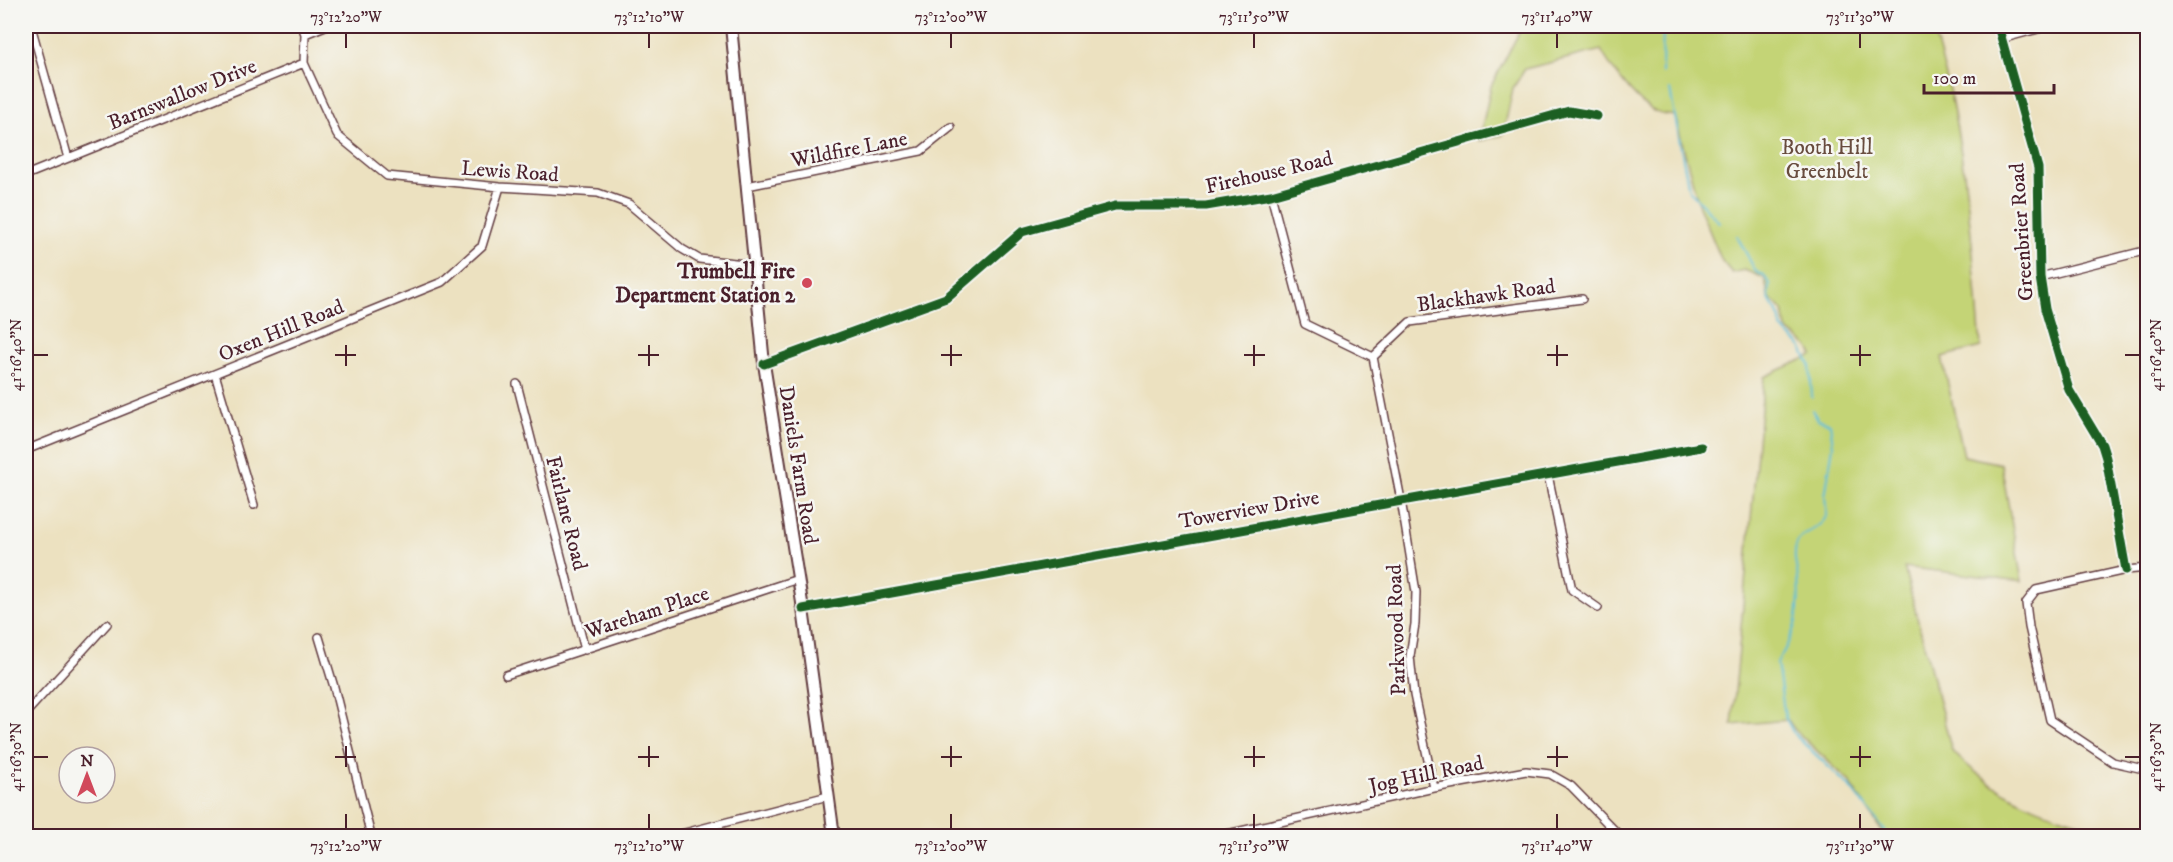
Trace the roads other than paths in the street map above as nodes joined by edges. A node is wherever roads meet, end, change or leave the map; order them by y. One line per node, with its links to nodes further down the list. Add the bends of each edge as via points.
1 (31, 26): 12 (street)
2 (302, 26): 7 (street)
3 (325, 26): 7 (street)
4 (731, 26): 14 (main road, Daniels Farm Road)
5 (1998, 26): 8 (street, Greenbrier Road)
6 (2049, 26): 8 (street)
7 (305, 34): 9 (street)
8 (2001, 39): 19 (street, Greenbrier Road, via 2038,168)
9 (304, 63): 12 (street, Barnswallow Drive); 15 (street, Lewis Road, via 337,135 387,176)
10 (1597, 116): 16 (street, Firehouse Road, via 1569,111)
11 (951, 127): 14 (street, Wildfire Lane, via 921,151)
12 (68, 158): 13 (street, Barnswallow Drive)
13 (26, 176)
14 (747, 186): 18 (main road, Daniels Farm Road)
15 (500, 188): 18 (street, Lewis Road, via 613,197 629,204 699,259); 23 (street, Oxen Hill Road, via 482,246 442,282)
16 (1271, 195): 21 (street, via 1305,324); 22 (street, Firehouse Road, via 1206,206 1115,206 1022,232 946,298)
17 (2148, 250): 19 (street)
18 (753, 265): 22 (main road, Daniels Farm Road)
19 (2040, 277): 31 (street, Greenbrier Road, via 2064,377 2106,458)
20 (1582, 299): 21 (street, Blackhawk Road, via 1410,322)
21 (1373, 357): 28 (street, Parkwood Road)
22 (764, 364): 32 (main road, Daniels Farm Road)
23 (215, 374): 26 (street, Oxen Hill Road); 29 (street)
24 (517, 384): 37 (street, Fairlane Road)
25 (1701, 447): 27 (street, Towerview Drive)
26 (26, 450)
27 (1548, 475): 28 (street, Towerview Drive); 33 (street, via 1572,590)
28 (1401, 500): 34 (street, Towerview Drive); 41 (street, Parkwood Road, via 1416,592 1410,656 1414,695)
29 (254, 505)
30 (2148, 568): 31 (street)
31 (2126, 570): 40 (street, via 2036,590 2026,603 2050,720 2113,762)
32 (798, 579): 34 (main road, Daniels Farm Road); 37 (street, Wareham Place)
33 (1598, 608)
34 (804, 609): 42 (main road, Daniels Farm Road)
35 (107, 624): 39 (street)
36 (319, 637): 43 (street)
37 (585, 650): 38 (street, Wareham Place)
38 (506, 675)
39 (26, 713)
40 (2148, 770)
41 (1434, 788): 46 (street, Jog Hill Road); 47 (street, Jog Hill Road, via 1526,771 1550,774 1571,786)
42 (828, 796): 44 (street); 45 (main road, Daniels Farm Road)
43 (371, 837)
44 (673, 837)
45 (834, 837)
46 (1218, 837)
47 (1620, 837)

